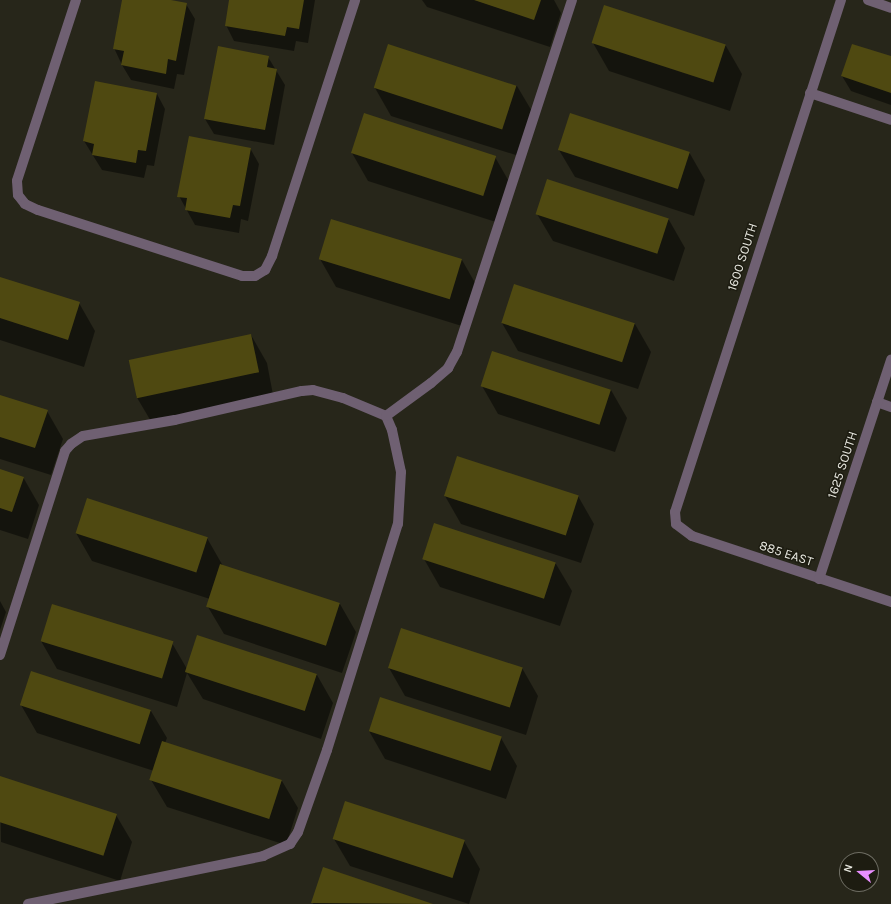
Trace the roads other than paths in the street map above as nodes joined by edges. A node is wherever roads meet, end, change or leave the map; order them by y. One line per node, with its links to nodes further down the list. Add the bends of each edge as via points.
1 (76, 0): 2 (street, via 17,181 18,195 24,204 38,210 242,276 255,276 265,270 272,256)
2 (355, 0)
3 (572, 0): 12 (street, via 457,352 448,368 431,384)
4 (841, 0): 7 (street, 1600 SOUTH)
5 (868, 0): 6 (street)
6 (891, 8)
7 (810, 93): 8 (street); 13 (street, 1600 SOUTH, via 677,502)
8 (891, 120)
9 (891, 360): 10 (street, 1625 SOUTH)
10 (877, 402): 11 (street); 14 (street, 1625 SOUTH)
11 (891, 407)
12 (386, 416): 16 (street, via 343,398 313,390 175,420 83,436 70,444 65,451); 17 (street, via 392,430 401,472 398,524 318,776 298,832 290,844 263,856)
13 (676, 524): 14 (street, 885 EAST, via 692,536)
14 (819, 578): 15 (street, 885 EAST)
15 (891, 602)
16 (0, 656)
17 (28, 904)

